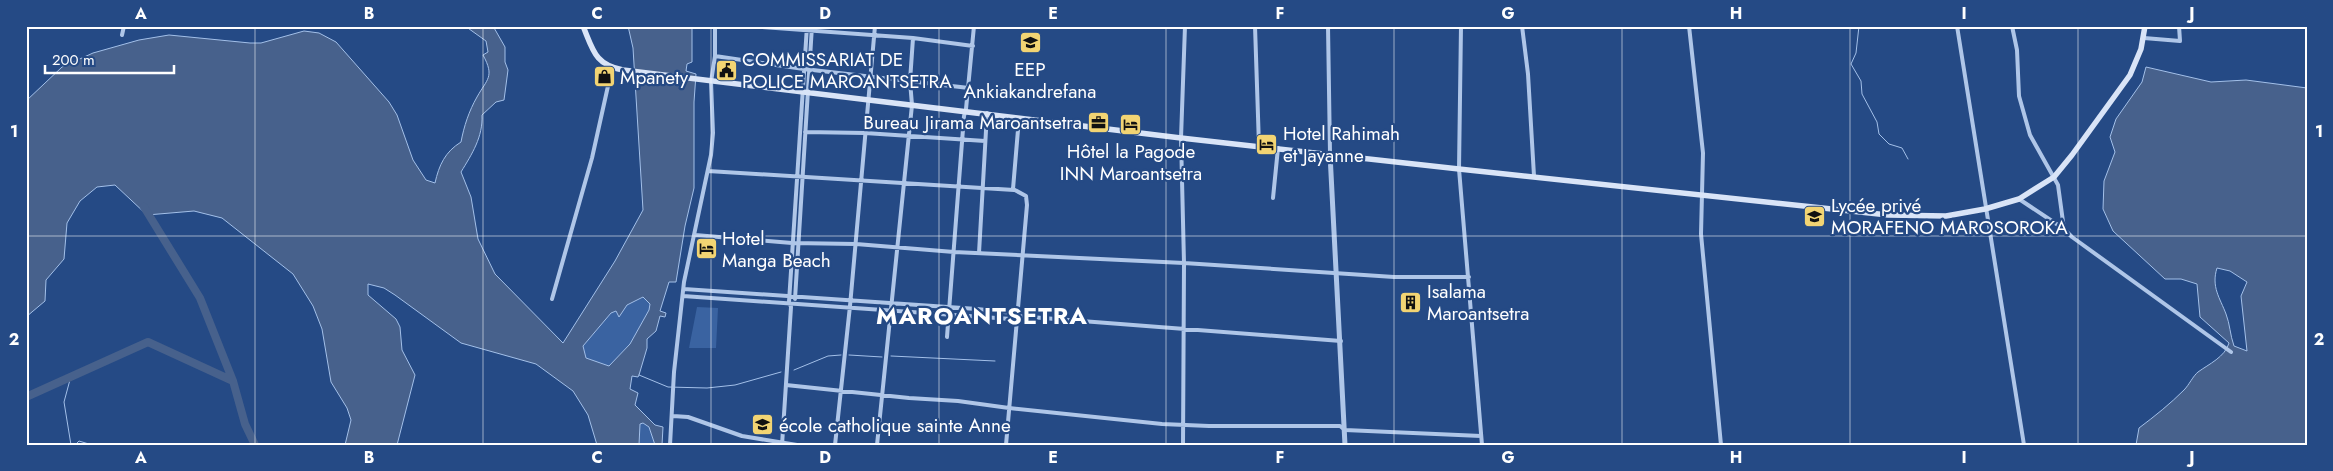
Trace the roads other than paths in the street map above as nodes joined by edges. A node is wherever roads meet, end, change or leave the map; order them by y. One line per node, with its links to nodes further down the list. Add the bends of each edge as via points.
1 (124, 26): 20 (street)
2 (583, 26): 25 (main road, via 597,58)
3 (715, 26): 24 (street)
4 (749, 26): 17 (street)
5 (875, 26): 19 (street)
6 (974, 26): 23 (street)
7 (1185, 26): 41 (street)
8 (1255, 26): 44 (street)
9 (1328, 26): 46 (street)
10 (1461, 26): 47 (street)
11 (1522, 26): 49 (street)
12 (1689, 26): 58 (street, via 1703,153)
13 (1956, 26): 61 (street)
14 (2012, 26): 51 (street, via 2019,93 2030,134)
15 (2145, 26): 22 (main road)
16 (2179, 26): 22 (street, via 2180,41)
17 (807, 28): 18 (street); 26 (street)
18 (812, 28): 19 (street); 27 (street)
19 (874, 34): 21 (street); 28 (street)
20 (122, 35)
21 (913, 38): 23 (street); 29 (street)
22 (2144, 38): 51 (main road, via 2130,75)
23 (973, 46): 31 (street)
24 (715, 56): 26 (street); 30 (street)
25 (612, 68): 30 (main road); 78 (street, via 592,158)
26 (804, 69): 27 (street); 32 (street)
27 (809, 69): 28 (street); 32 (street)
28 (869, 77): 29 (street); 33 (street)
29 (910, 81): 31 (street); 34 (street)
30 (711, 82): 32 (main road); 48 (street, via 713,133)
31 (968, 88): 35 (street)
32 (805, 92): 33 (main road); 38 (street); 50 (street)
33 (868, 100): 34 (main road); 39 (street)
34 (912, 105): 35 (main road); 40 (street)
35 (965, 111): 36 (main road); 42 (street)
36 (987, 114): 37 (main road); 43 (street)
37 (1019, 118): 41 (main road); 57 (street)
38 (805, 132): 39 (street); 52 (street)
39 (865, 133): 40 (street); 53 (street)
40 (909, 136): 42 (street); 54 (street)
41 (1181, 138): 44 (main road); 71 (street)
42 (962, 141): 43 (street); 55 (street)
43 (985, 141): 56 (street)
44 (1259, 146): 45 (main road)
45 (1278, 148): 46 (main road); 59 (street)
46 (1330, 154): 47 (main road); 72 (street)
47 (1459, 169): 49 (main road); 73 (street)
48 (708, 171): 50 (street); 63 (street)
49 (1534, 176): 58 (main road)
50 (796, 177): 52 (street); 64 (street)
51 (2054, 177): 60 (main road); 62 (street)
52 (802, 178): 53 (street); 65 (street)
53 (860, 182): 54 (street); 66 (street)
54 (903, 183): 55 (street); 67 (street)
55 (960, 187): 56 (street); 68 (street)
56 (982, 188): 57 (street); 69 (street)
57 (1014, 190): 70 (street, via 1023,193 1027,199)
58 (1702, 194): 61 (main road, via 1907,217 1946,216); 110 (street, via 1701,235)
59 (1273, 198)
60 (2019, 199): 61 (main road); 62 (street)
61 (1985, 209): 111 (street)
62 (2064, 229): 92 (street, via 2072,238)
63 (695, 235): 64 (street); 74 (street)
64 (792, 243): 65 (street); 76 (street)
65 (799, 243): 66 (street); 77 (street)
66 (856, 244): 67 (street); 79 (street)
67 (898, 247): 68 (street); 82 (street)
68 (954, 252): 69 (street); 85 (street)
69 (979, 253): 70 (street)
70 (1021, 254): 71 (street); 88 (street)
71 (1184, 263): 72 (street); 89 (street)
72 (1336, 273): 73 (street, via 1408,278); 91 (street)
73 (1469, 277): 100 (street)
74 (684, 289): 75 (street); 76 (street)
75 (683, 296): 80 (street); 97 (street)
76 (789, 296): 77 (street); 80 (street)
77 (795, 296): 79 (street); 81 (street)
78 (552, 299)
79 (851, 301): 82 (street); 83 (street)
80 (789, 302): 81 (street); 84 (street)
81 (795, 302): 83 (street); 84 (street)
82 (893, 304): 85 (street); 86 (street)
83 (850, 306): 86 (street); 94 (street)
84 (791, 307): 93 (street)
85 (949, 308): 87 (street); 88 (street, via 1013,313)
86 (892, 310): 87 (street); 95 (street)
87 (948, 313): 88 (street); 90 (street)
88 (1016, 316): 89 (street); 96 (street)
89 (1184, 328): 91 (street); 98 (street)
90 (947, 337)
91 (1341, 341): 99 (street)
92 (2231, 352)
93 (786, 385): 94 (street); 101 (street)
94 (841, 391): 95 (street); 104 (street)
95 (882, 395): 96 (street); 105 (street)
96 (1009, 408): 98 (street); 106 (street)
97 (673, 416): 101 (street); 102 (street)
98 (1183, 424): 99 (street, via 1340,426); 107 (street)
99 (1345, 430): 100 (street); 108 (street)
100 (1481, 436): 109 (street)
101 (782, 444): 103 (street)
102 (670, 445)
103 (797, 445)
104 (835, 445)
105 (877, 445)
106 (1006, 445)
107 (1183, 445)
108 (1345, 445)
109 (1482, 445)
110 (1721, 445)
111 (2024, 445)

